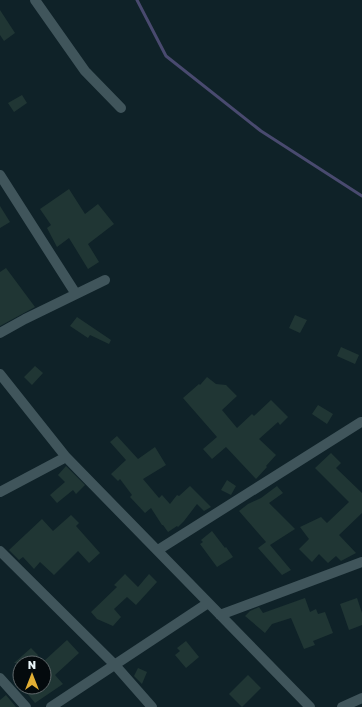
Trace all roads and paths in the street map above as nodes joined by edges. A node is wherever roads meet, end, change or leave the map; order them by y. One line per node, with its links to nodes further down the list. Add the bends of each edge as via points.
1 (35, 0): 2 (street, via 86,70)
2 (121, 108)
3 (0, 175): 5 (street)
4 (105, 280): 5 (street)
5 (76, 294): 6 (street)
6 (0, 333)
7 (0, 374): 9 (street)
8 (360, 422): 11 (street)
9 (66, 457): 10 (street); 11 (street)
10 (0, 492)
11 (158, 550): 14 (street)
12 (0, 551): 16 (street)
13 (362, 562): 15 (street)
14 (208, 603): 15 (street); 16 (street)
15 (220, 615): 22 (street)
16 (115, 665): 20 (street); 21 (street)
17 (0, 678): 19 (street)
18 (362, 698): 23 (street)
19 (26, 707)
20 (51, 707)
21 (152, 707)
22 (310, 707)
23 (342, 707)

